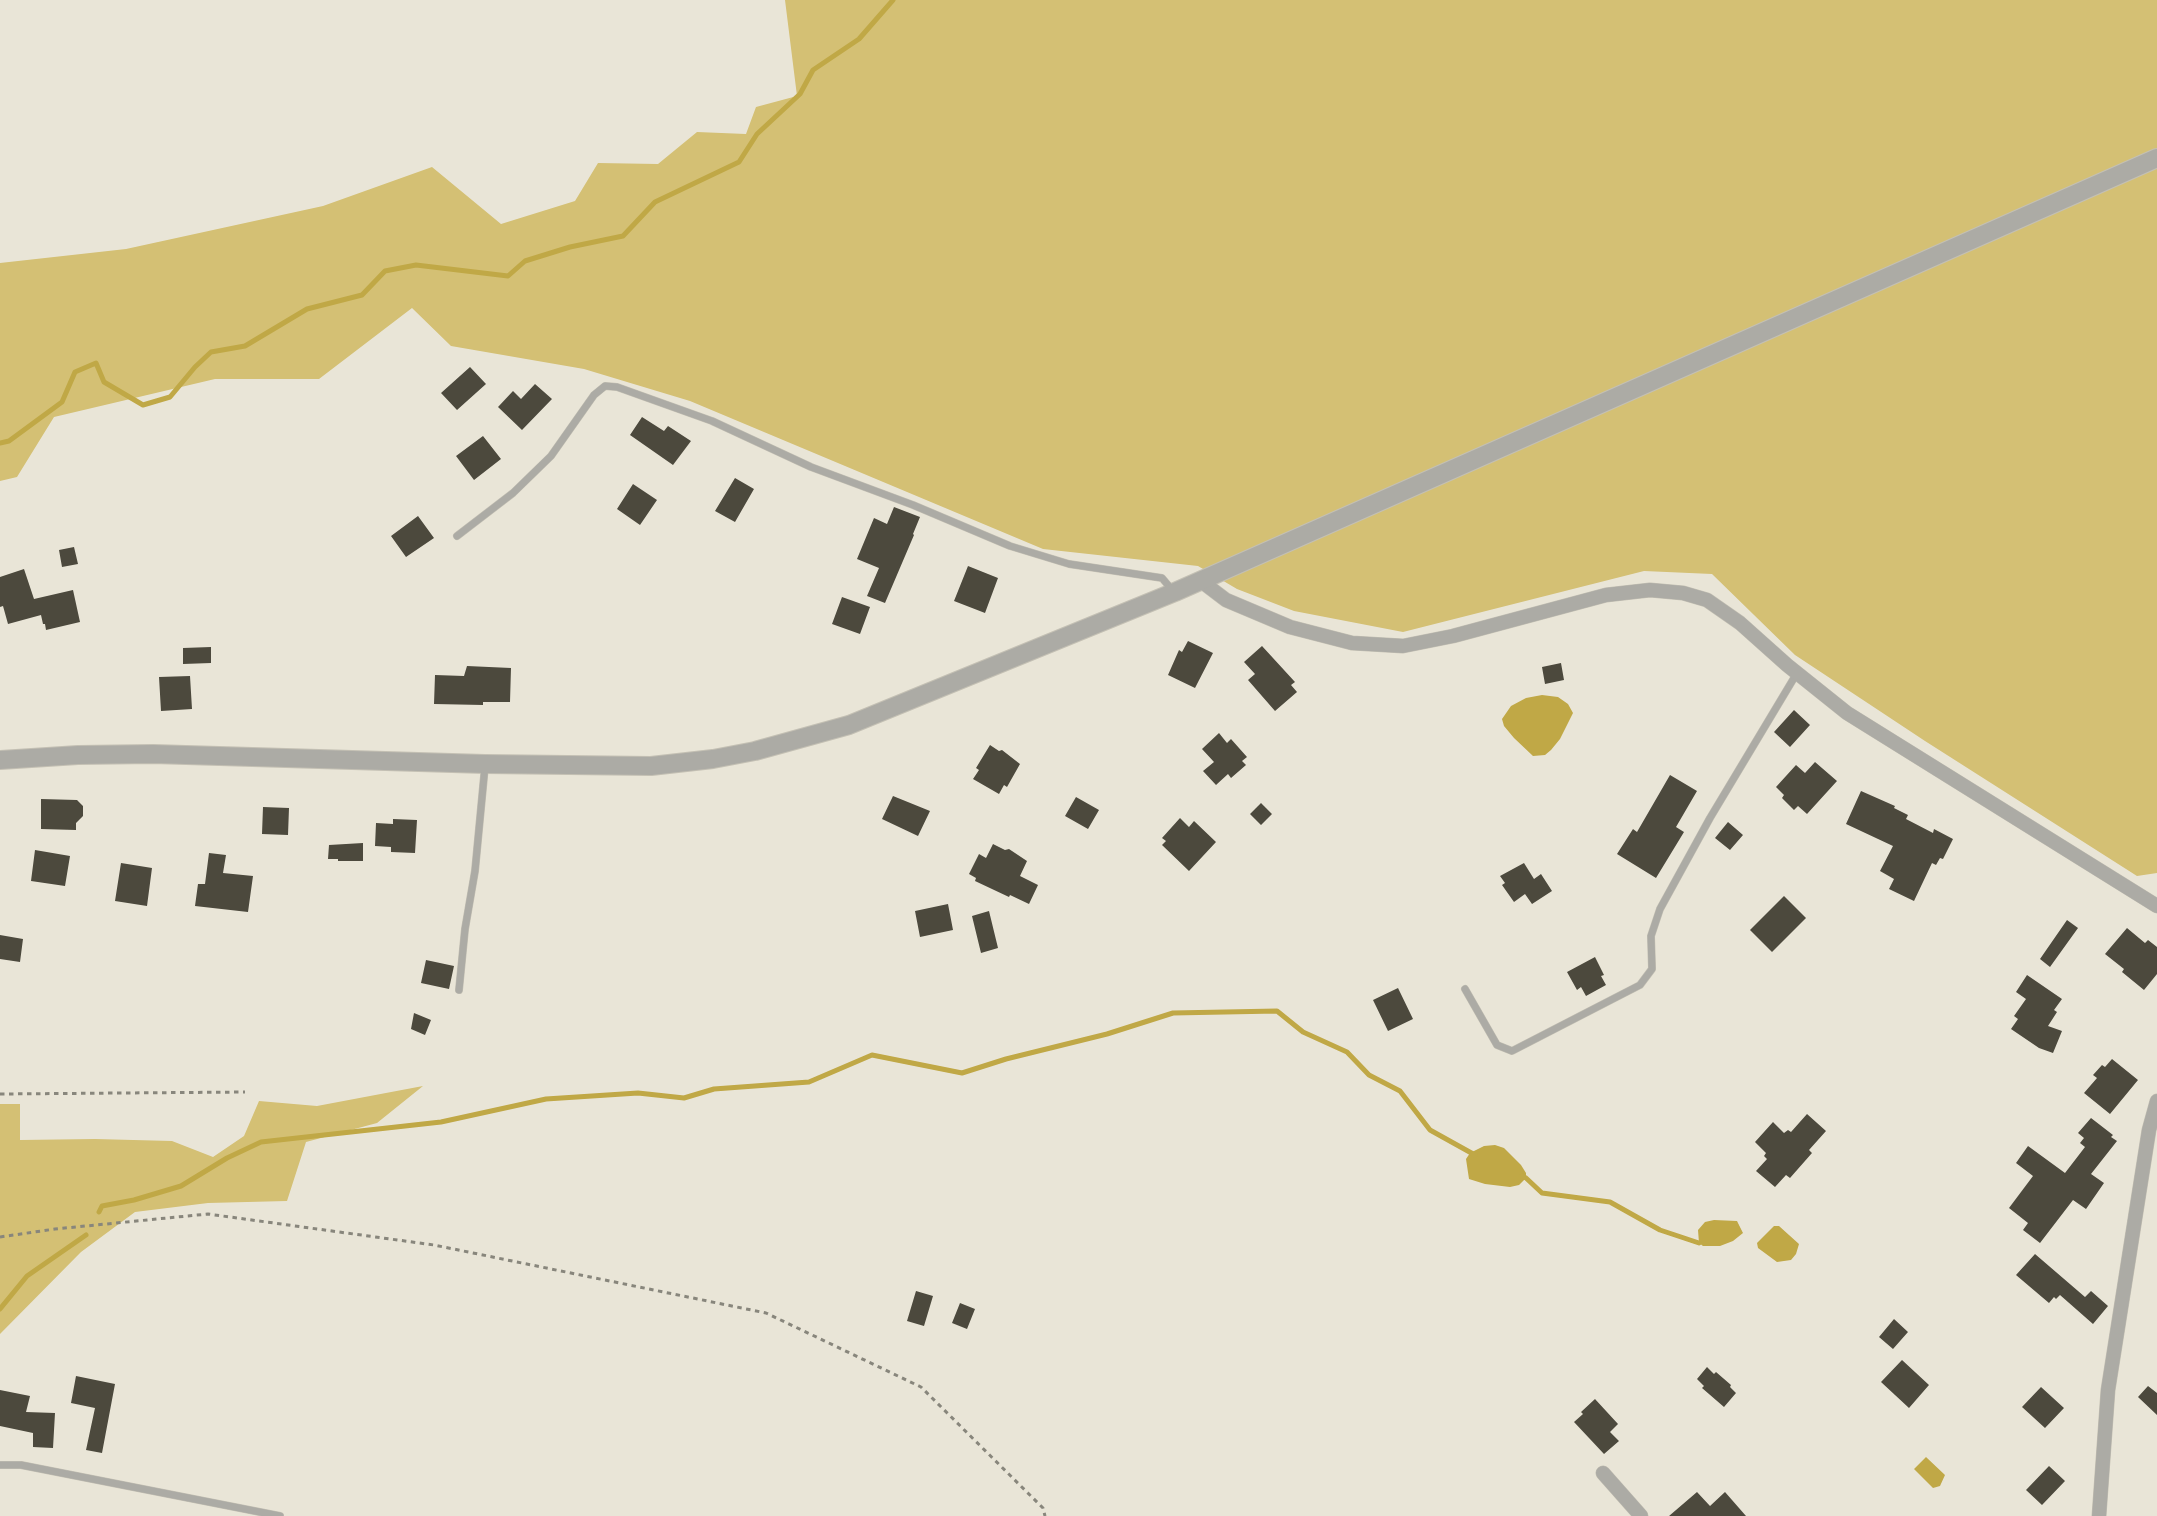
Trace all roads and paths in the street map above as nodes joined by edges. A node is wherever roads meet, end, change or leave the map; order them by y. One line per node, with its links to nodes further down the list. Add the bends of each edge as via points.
1 (2157, 158): 3 (street)
2 (457, 536): 4 (lane, via 513,493 551,456 594,395 605,386 712,421 811,466 1010,546 1069,564 1162,578)
3 (1201, 581): 4 (street); 5 (street, via 1226,600 1290,627 1352,643 1403,646 1606,595 1650,590 1683,593 1707,600 1740,623)
4 (1175, 592): 7 (street, via 849,725 755,751 651,766)
5 (1797, 673): 8 (street, via 1847,713); 9 (lane, via 1660,909 1651,936 1652,969 1640,985 1512,1051 1497,1045)
6 (0, 760): 7 (street, via 153,754)
7 (485, 764): 10 (lane)
8 (2157, 906)
9 (1465, 989)
10 (459, 990)
11 (245, 1092): 12 (path)
12 (0, 1094)
13 (2157, 1101): 14 (street)
14 (2151, 1157): 21 (street, via 2108,1390)
15 (0, 1237): 19 (path, via 208,1214 434,1245 766,1313 921,1387 1043,1508)
16 (0, 1465): 18 (lane, via 21,1465)
17 (1603, 1473): 20 (street)
18 (280, 1516)
19 (1045, 1516)
20 (1641, 1516)
21 (2099, 1516)

